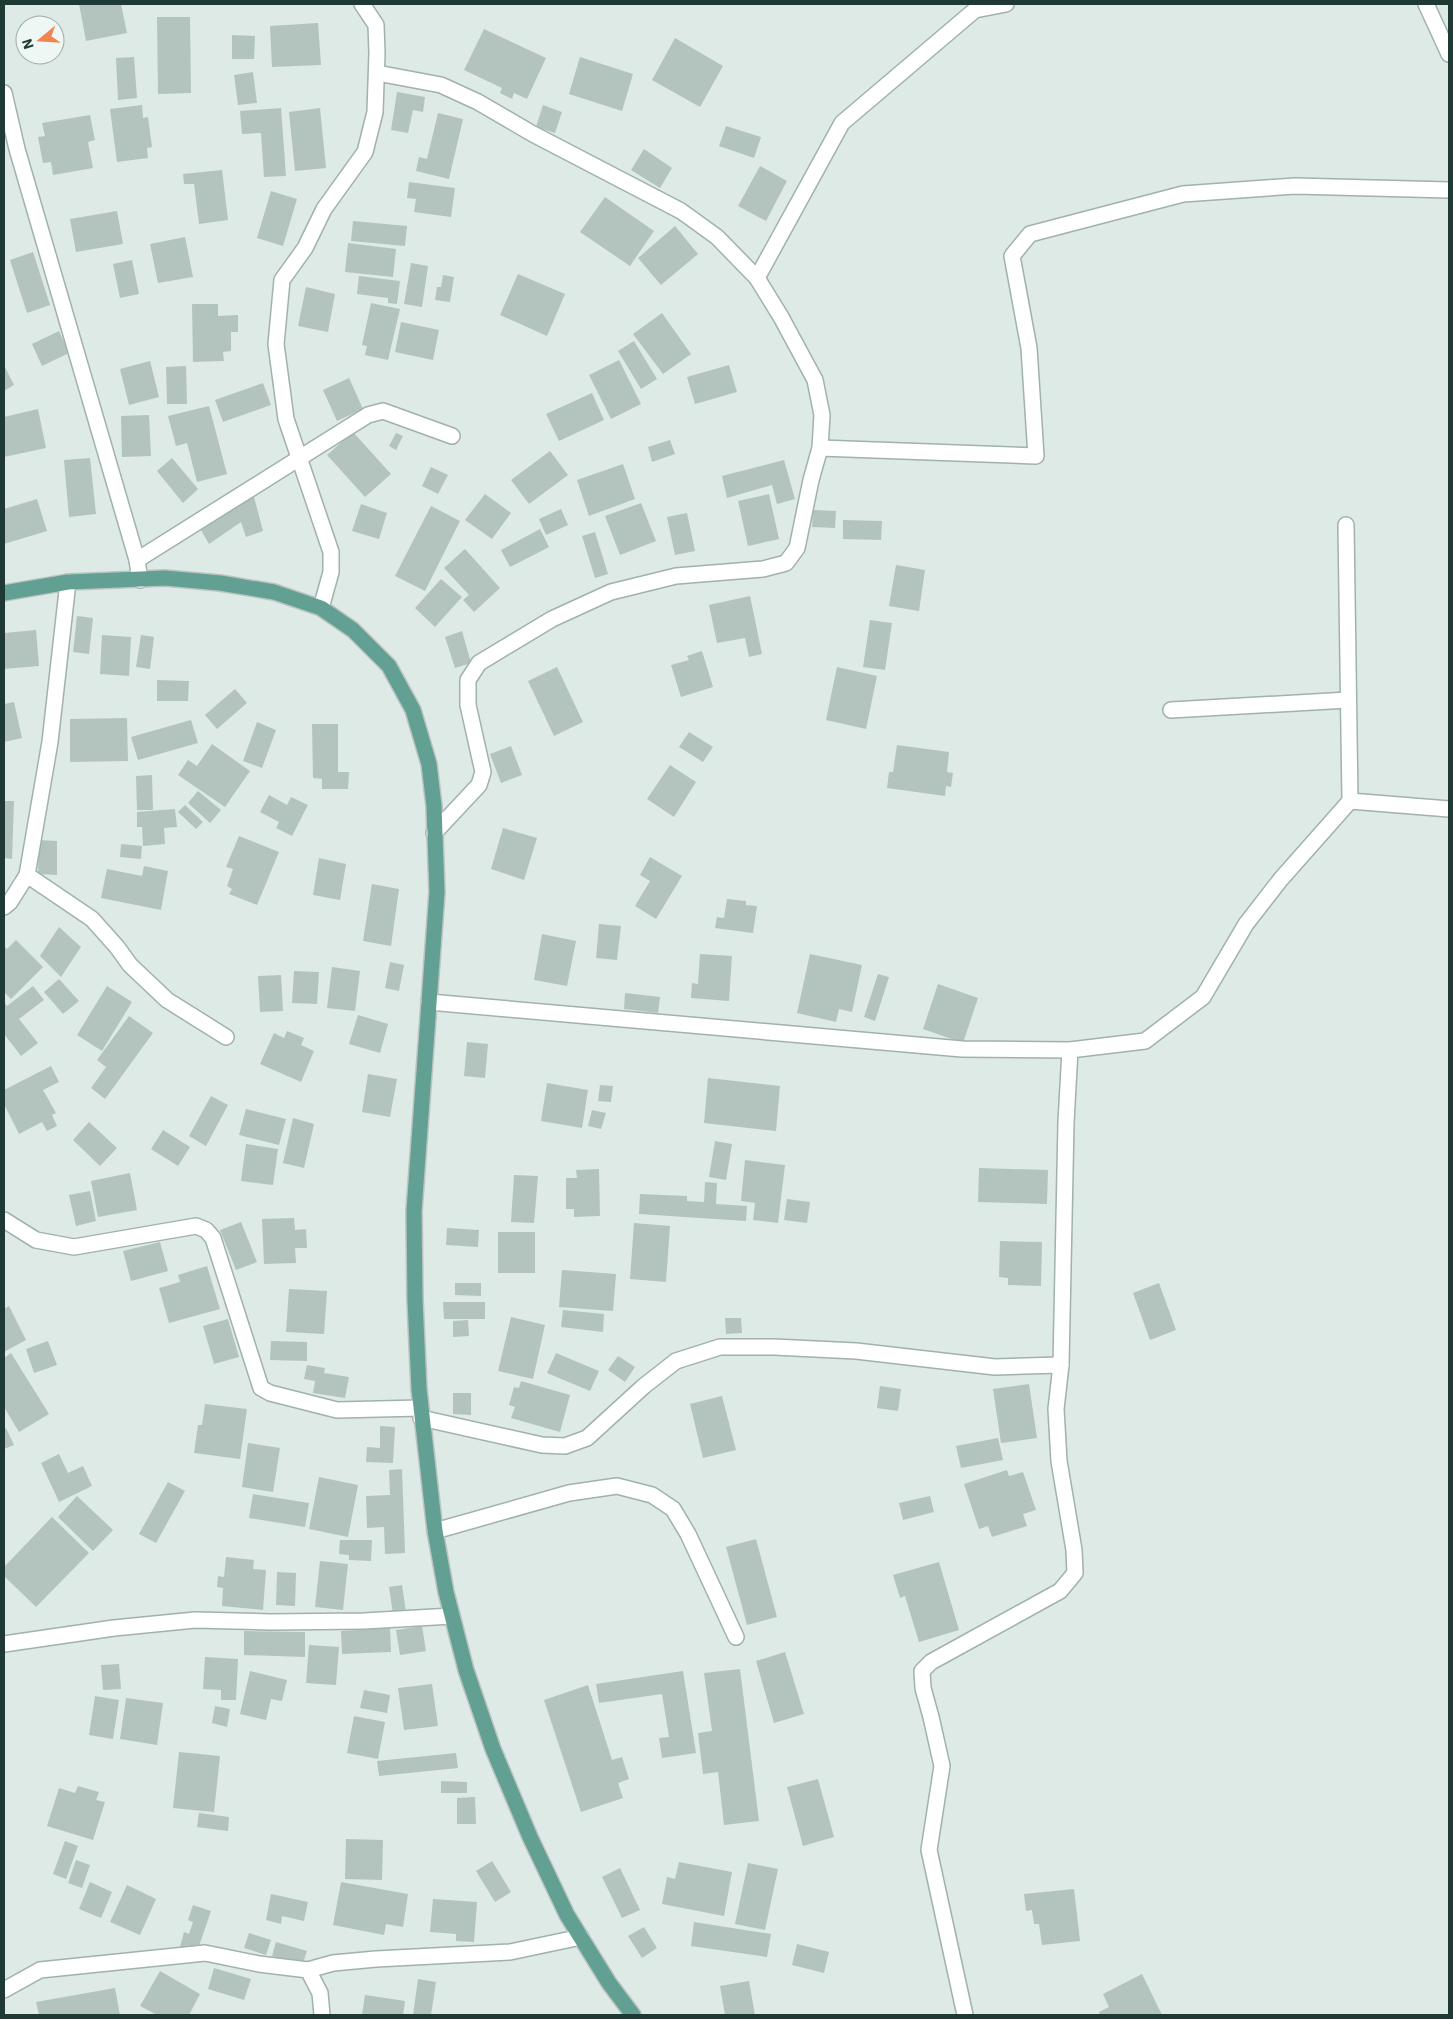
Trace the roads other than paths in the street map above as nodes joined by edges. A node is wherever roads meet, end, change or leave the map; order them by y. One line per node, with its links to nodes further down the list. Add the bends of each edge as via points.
1 (362, 4): 5 (street, via 376,25)
2 (1006, 4): 8 (street, via 975,10 842,123)
3 (1426, 4): 4 (street)
4 (1449, 54)
5 (377, 73): 8 (street, via 441,85 617,176 681,211 717,237); 11 (street, via 376,112 364,152 282,280 276,344 286,419)
6 (4, 94): 13 (street, via 17,149)
7 (1449, 190): 10 (street, via 1294,186 1183,194 1030,234 1012,256 1030,348 1036,456)
8 (757, 278): 10 (street, via 815,380 822,415)
9 (452, 436): 11 (street, via 383,411 368,415)
10 (820, 448): 22 (street, via 796,548 786,563 763,570 676,576 611,592 552,619 479,663 468,680 468,705 483,772 479,785)
11 (300, 458): 13 (street); 17 (street, via 331,552 331,572)
12 (1346, 525): 18 (street)
13 (137, 560): 14 (street)
14 (140, 580): 15 (main road); 17 (main road, via 165,578 220,583 274,592)
15 (68, 582): 16 (main road); 23 (street, via 50,742)
16 (4, 593)
17 (321, 608): 22 (main road, via 353,630 389,666 412,710 429,764)
18 (1348, 700): 19 (street); 20 (street)
19 (1171, 710)
20 (1350, 801): 21 (street); 27 (street, via 1246,924 1203,997 1146,1042)
21 (1449, 809)
22 (434, 833): 25 (main road, via 437,892)
23 (27, 875): 24 (street); 26 (street, via 92,919 130,965 167,1000)
24 (4, 907)
25 (429, 1002): 27 (street, via 962,1049); 30 (main road, via 414,1211)
26 (226, 1037)
27 (1070, 1050): 29 (street)
28 (4, 1220): 30 (street, via 36,1240 74,1248 196,1226 206,1230 213,1238 261,1388 337,1410)
29 (1061, 1365): 30 (street, via 995,1367 856,1351 720,1347 676,1361 587,1438 565,1446 542,1445); 40 (street, via 1056,1409 1059,1461 1075,1573 1060,1590 931,1662 922,1671 922,1688 942,1766 929,1850)
30 (421, 1413): 31 (main road)
31 (435, 1531): 32 (main road); 33 (street, via 569,1493 617,1486 652,1495 673,1509 688,1534)
32 (452, 1616): 34 (street, via 364,1621 195,1620); 35 (main road, via 466,1670 493,1749 530,1837)
33 (736, 1636)
34 (4, 1644)
35 (581, 1937): 36 (street, via 510,1952 376,1959 333,1963); 39 (main road)
36 (308, 1970): 37 (street, via 205,1953 40,1970); 38 (street, via 320,1993)
37 (4, 1990)
38 (322, 2015)
39 (633, 2015)
40 (965, 2015)

